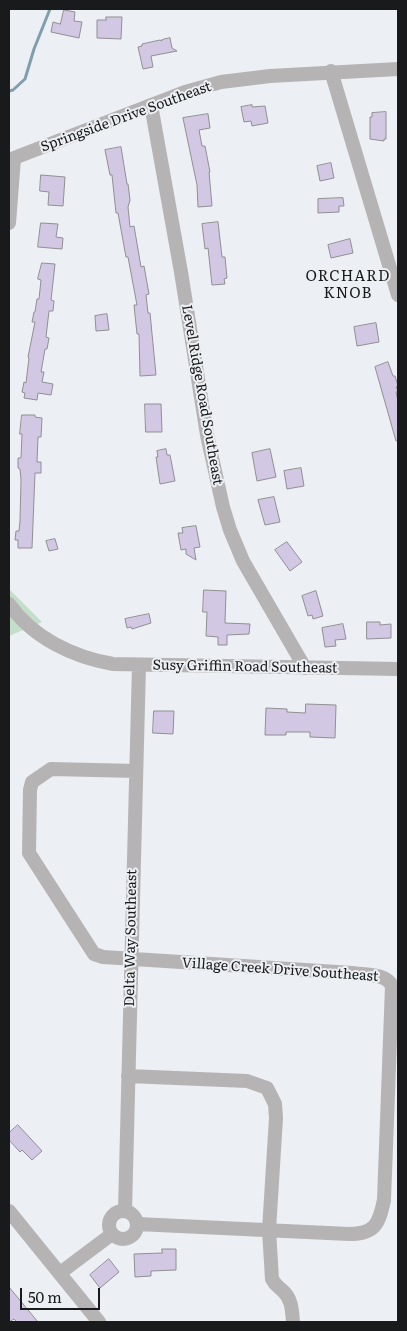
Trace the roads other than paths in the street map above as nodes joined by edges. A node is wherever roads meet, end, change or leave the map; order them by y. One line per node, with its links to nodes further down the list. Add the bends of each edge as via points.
1 (398, 68): 2 (street, Springside Drive Southeast)
2 (331, 71): 3 (street, Springside Drive Southeast, via 221,82); 6 (street)
3 (150, 105): 4 (street, Springside Drive Southeast); 9 (street, Level Ridge Road Southeast, via 181,272 206,434 223,507 243,561)
4 (12, 156): 5 (street)
5 (9, 223)
6 (398, 291)
7 (9, 604): 8 (street, Susy Griffin Road Southeast, via 37,632 64,649 91,660)
8 (139, 666): 9 (street, Susy Griffin Road Southeast); 11 (street, Delta Way Southeast)
9 (306, 668): 10 (street, Susy Griffin Road Southeast)
10 (398, 669)
11 (136, 771): 12 (street, Delta Way Southeast); 12 (street, Village Creek Drive Southeast, via 51,769 32,782 30,799 29,853 32,860 94,954)
12 (131, 959): 13 (street, Village Creek Drive Southeast, via 383,977 392,986); 14 (street, Delta Way Southeast)
13 (393, 1064): 18 (street, Village Creek Drive Southeast, via 384,1200 374,1226 363,1234)
14 (128, 1076): 16 (street, Delta Way Southeast); 18 (street, via 247,1081 267,1088 275,1104 276,1118)
15 (9, 1211): 20 (street)
16 (125, 1211): 17 (street, via 133,1215); 19 (street, via 116,1213 110,1220)
17 (137, 1224): 18 (street, Village Creek Drive Southeast); 19 (street, via 135,1232 128,1238 119,1239)
18 (269, 1230): 22 (street, via 272,1278 291,1304)
19 (112, 1234): 20 (street)
20 (60, 1273): 21 (street)
21 (99, 1322)
22 (293, 1322)

